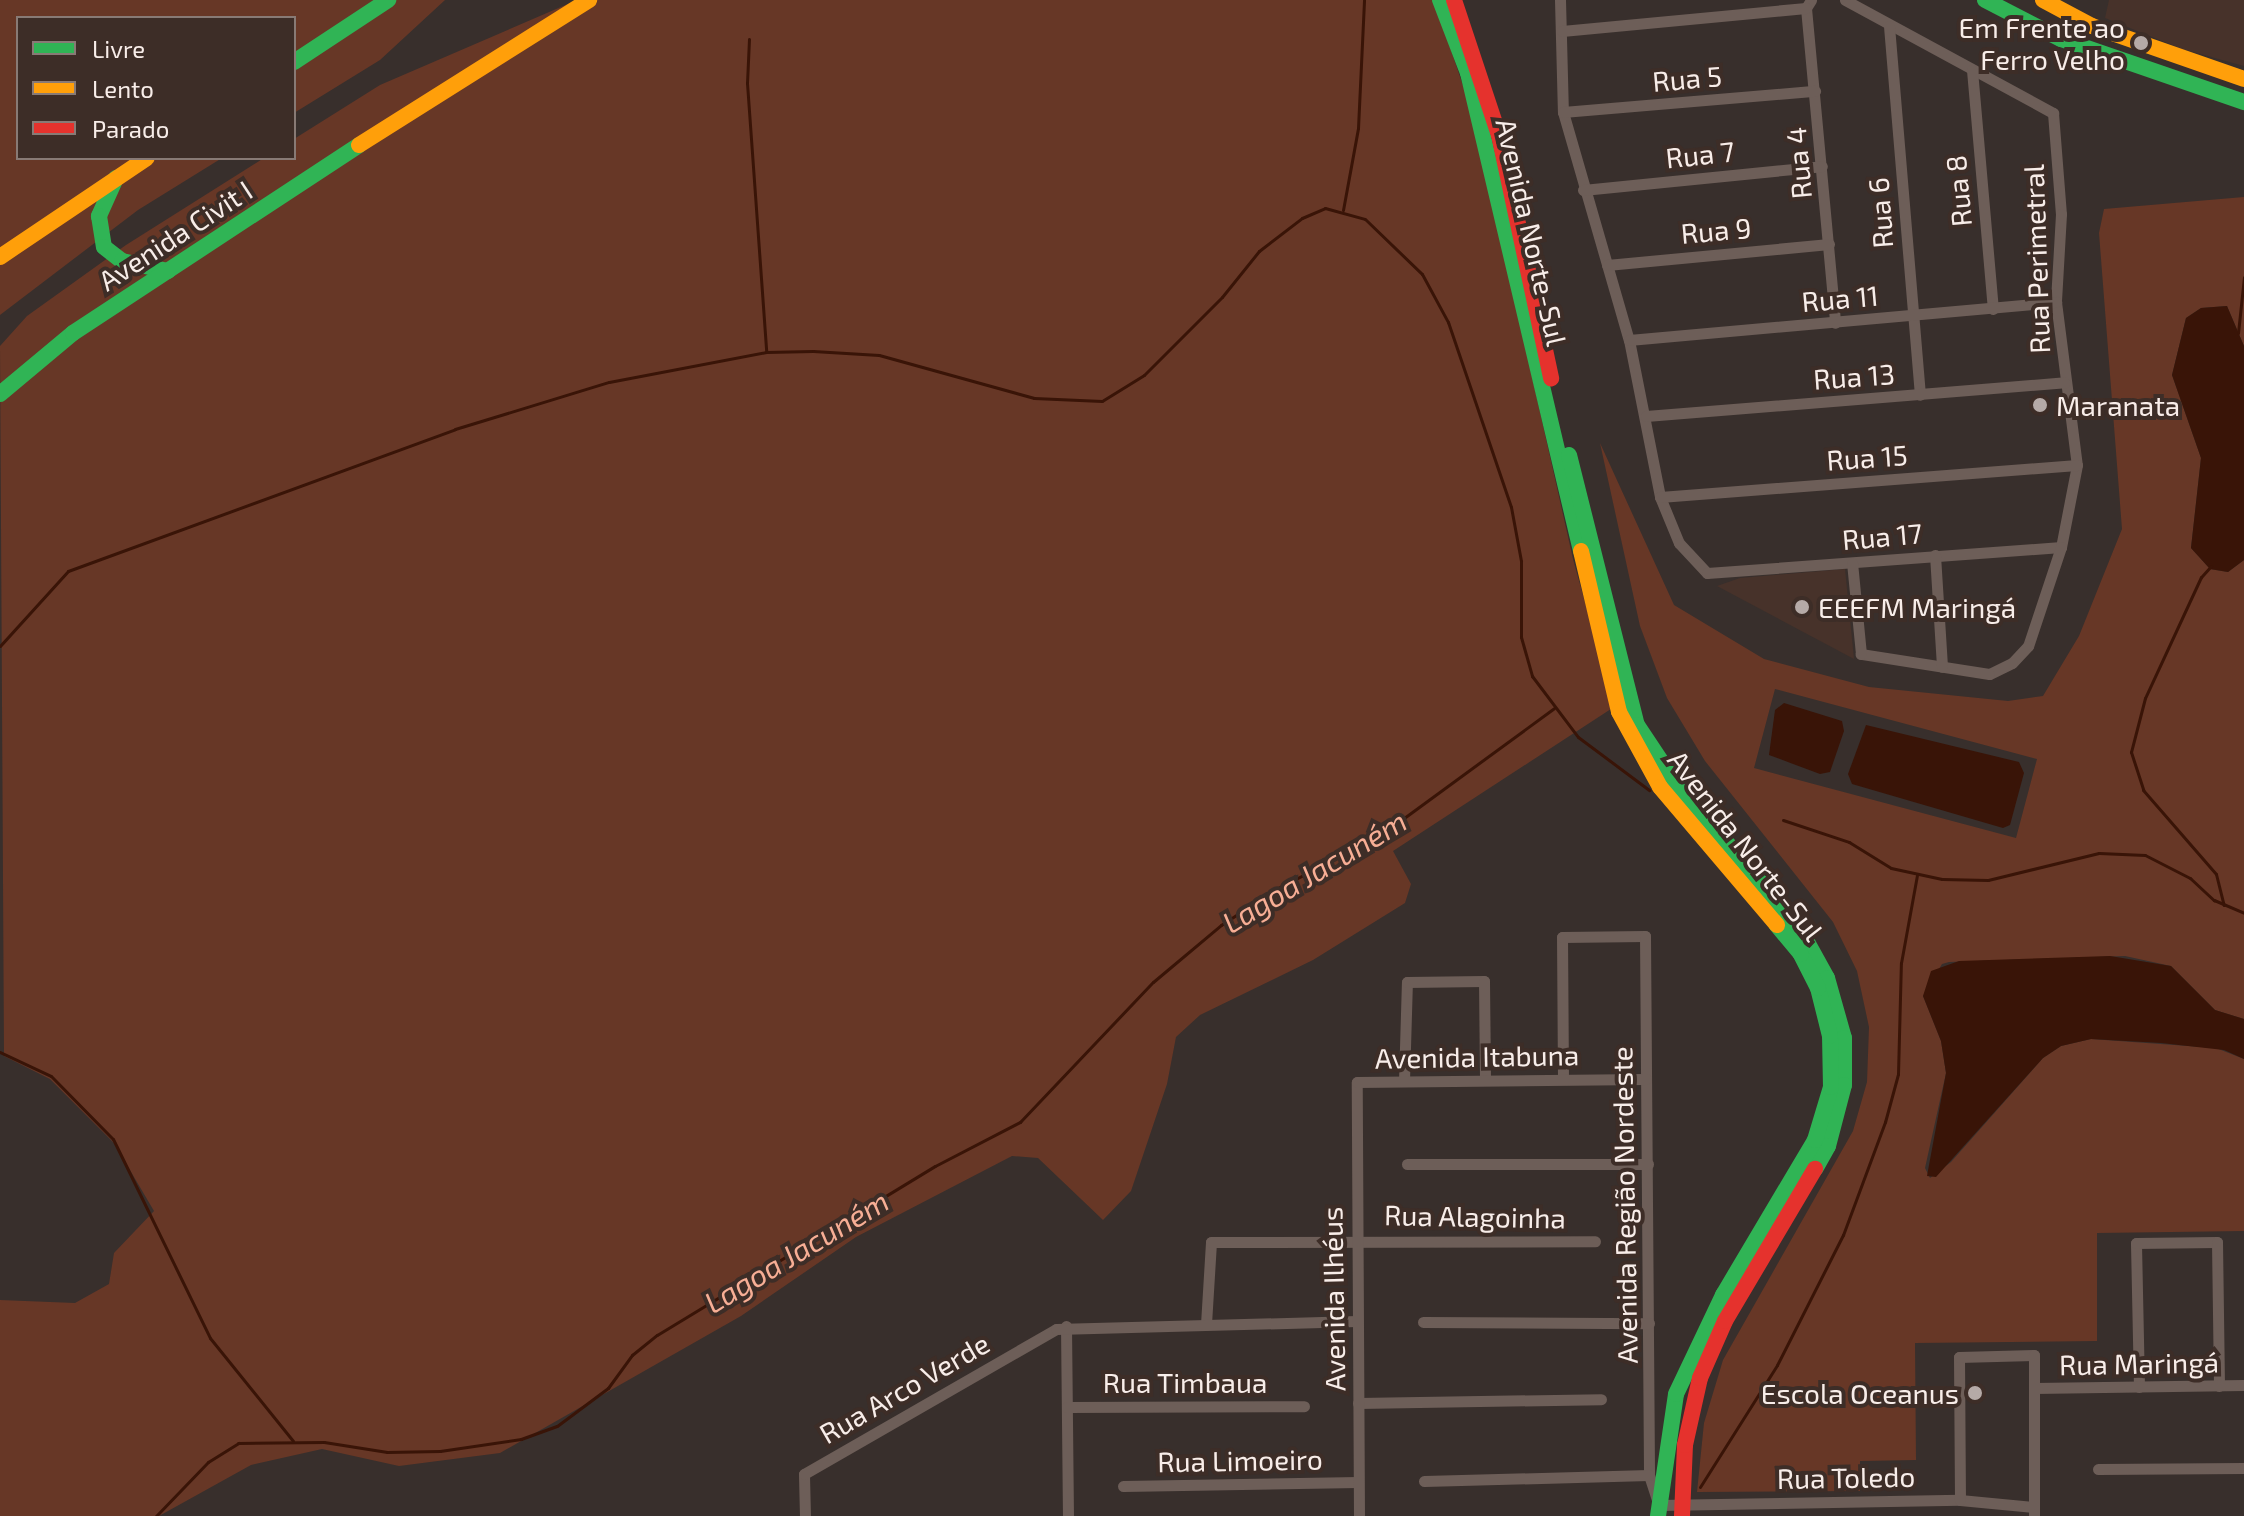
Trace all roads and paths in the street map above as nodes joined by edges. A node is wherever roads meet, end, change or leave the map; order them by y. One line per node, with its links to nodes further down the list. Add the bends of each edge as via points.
1 (388, 0): 12 (main road)
2 (589, 0): 25 (main road, Avenida Civit I)
3 (1440, 0): 71 (main road, Avenida Norte-Sul, via 1468,73 1619,712 1660,787 1801,954 1818,988 1830,1036 1831,1087 1815,1140 1723,1295 1680,1383 1669,1422)
4 (1454, 0): 70 (main road, Avenida Norte-Sul, via 1499,135 1630,706 1675,782 1800,929 1827,978 1844,1038 1844,1085 1828,1146 1725,1321 1704,1369 1685,1445)
5 (1560, 0): 11 (street)
6 (1845, 0): 10 (street, Rua Perimetral)
7 (1985, 0): 16 (main road, via 2061,39)
8 (2043, 0): 14 (main road, via 2092,26)
9 (1809, 4): 11 (street); 15 (street, Rua 4)
10 (1889, 26): 13 (street, Rua Perimetral); 28 (street, Rua 6)
11 (1562, 31): 17 (street)
12 (296, 61)
13 (1972, 70): 26 (street, Rua Perimetral, via 2053,113 2061,214); 27 (street, Rua 8)
14 (2244, 79)
15 (1815, 91): 17 (street, Rua 5); 19 (street, Rua 4)
16 (2244, 102)
17 (1563, 112): 21 (street)
18 (144, 160): 20 (main road)
19 (1822, 166): 21 (street, Rua 7); 22 (street, Rua 4)
20 (117, 177): 23 (main road); 25 (main road, via 99,216 104,247 122,261)
21 (1583, 190): 24 (street)
22 (1829, 244): 24 (street, Rua 9); 29 (street, Rua 4)
23 (0, 257)
24 (1607, 265): 30 (street)
25 (168, 271): 32 (main road, Avenida Civit I, via 45,353)
26 (2056, 302): 27 (street, Rua 11); 31 (street, Rua Perimetral)
27 (1993, 309): 28 (street, Rua 11)
28 (1912, 316): 29 (street, Rua 11); 33 (street, Rua 6)
29 (1835, 323): 30 (street, Rua 11)
30 (1629, 340): 34 (street)
31 (2065, 382): 33 (street, Rua 13); 35 (street, Rua Perimetral)
32 (0, 394)
33 (1920, 395): 34 (street, Rua 13)
34 (1646, 416): 36 (street)
35 (2077, 465): 36 (street, Rua 15); 37 (street, Rua Perimetral)
36 (1660, 497): 39 (street, Rua 17, via 1679,543 1707,573)
37 (2061, 547): 38 (street, Rua 17); 40 (street, Rua Perimetral, via 2028,646 2012,663 1989,674)
38 (1935, 555): 39 (street, Rua 17); 40 (street)
39 (1852, 563): 40 (street, Rua Perimetral, via 1861,654)
40 (1942, 667)
41 (1485, 1078): 42 (street, Avenida Itabuna); 44 (street, Avenida Itabuna); 44 (street, via 1484,981 1407,982)
42 (1563, 1079): 43 (street, Avenida Itabuna); 43 (street, Avenida Região Nordeste, via 1562,937 1645,936)
43 (1646, 1079): 47 (street, Avenida Região Nordeste)
44 (1404, 1081): 45 (street, Avenida Itabuna)
45 (1357, 1082): 48 (street, Avenida Ilhéus)
46 (1407, 1164): 47 (street)
47 (1648, 1164): 52 (street, Avenida Região Nordeste)
48 (1355, 1239): 49 (street, Rua Alagoinha); 50 (street, Avenida Ilhéus); 53 (street, Rua Alagoinha, via 1211,1242)
49 (1595, 1241)
50 (1357, 1321): 53 (street); 60 (street, Avenida Ilhéus)
51 (1423, 1322): 52 (street)
52 (1649, 1323): 65 (street, Avenida Região Nordeste)
53 (1206, 1324): 54 (street)
54 (1066, 1326): 62 (street); 73 (street, Rua Arco Verde, via 804,1474)
55 (2244, 1385): 56 (street, Rua Maringá)
56 (2219, 1386): 57 (street, Rua Maringá); 57 (street, via 2217,1242 2136,1243)
57 (2139, 1387): 58 (street, Rua Maringá)
58 (2034, 1388): 69 (street, via 2034,1355 1959,1357); 72 (street)
59 (1601, 1399): 60 (street)
60 (1358, 1403): 67 (street, Avenida Ilhéus)
61 (1304, 1406): 62 (street, Rua Timbaua)
62 (1067, 1407): 74 (street)
63 (2244, 1468): 64 (street)
64 (2098, 1469)
65 (1649, 1475): 66 (street); 71 (street, Avenida Região Nordeste)
66 (1424, 1481)
67 (1358, 1482): 68 (street, Rua Limoeiro); 75 (street, Avenida Ilhéus)
68 (1123, 1486)
69 (1960, 1500): 70 (street, Rua Toledo); 72 (street, Rua Toledo)
70 (1682, 1510): 71 (street, Rua Toledo)
71 (1658, 1511)
72 (2034, 1512)
73 (805, 1516)
74 (1068, 1516)
75 (1359, 1516)

